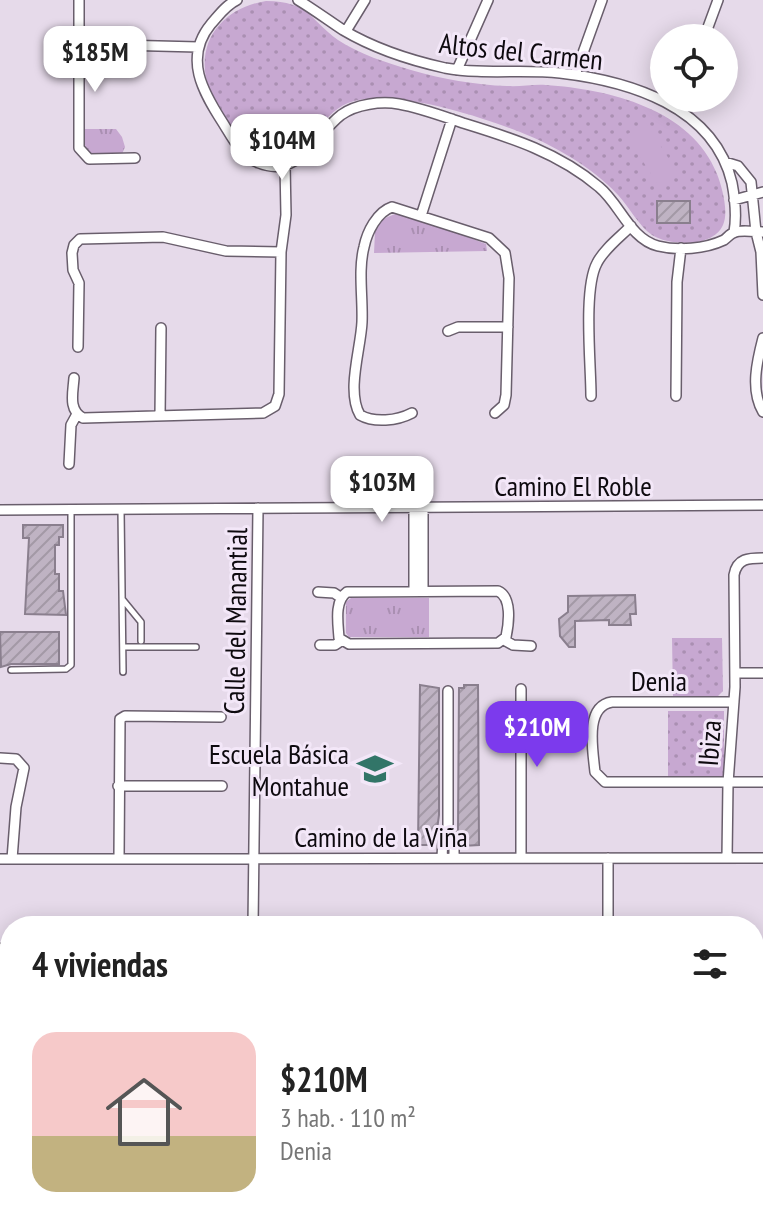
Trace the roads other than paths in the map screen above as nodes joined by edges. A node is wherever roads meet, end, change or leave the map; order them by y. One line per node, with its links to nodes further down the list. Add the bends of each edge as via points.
1 (79, 0): 10 (street)
2 (298, 0): 9 (street, Altos del Carmen)
3 (365, 0): 9 (street)
4 (488, 0): 12 (street)
5 (602, 0): 13 (street)
6 (718, 0): 8 (street)
7 (233, 1): 11 (street)
8 (709, 24)
9 (346, 31): 12 (street, Altos del Carmen, via 404,58)
10 (79, 44): 11 (street); 17 (street, via 80,151 94,160)
11 (198, 47): 19 (street, via 204,92 241,150 263,165)
12 (457, 70): 13 (street, Altos del Carmen)
13 (575, 75): 14 (street, Altos del Carmen)
14 (650, 94)
15 (686, 112): 18 (street, Altos del Carmen)
16 (452, 119): 19 (street, via 390,103 352,109 301,158); 22 (street); 23 (street, via 557,158 606,193)
17 (135, 158)
18 (725, 162): 20 (street, Altos del Carmen, via 743,170); 21 (street, Altos del Carmen)
19 (285, 165): 27 (street)
20 (758, 192): 21 (street); 25 (street)
21 (734, 200): 24 (street, Altos del Carmen)
22 (421, 216): 29 (street, via 502,247 508,267); 38 (street, via 388,208 367,236 356,354 360,415 394,419)
23 (631, 226): 26 (street, via 655,245); 35 (street, via 601,256 593,273)
24 (734, 232): 25 (street); 26 (street, via 718,242)
25 (760, 232): 28 (street)
26 (681, 248): 36 (street)
27 (281, 252): 33 (street, via 226,251 163,237 80,239 72,253 79,286); 41 (street, via 275,406 263,413)
28 (763, 295)
29 (508, 327): 31 (street); 39 (street, via 506,400)
30 (161, 328): 41 (street)
31 (448, 331)
32 (763, 338): 37 (street, via 757,363 757,397)
33 (78, 347)
34 (74, 378): 40 (street)
35 (591, 396)
36 (676, 396)
37 (763, 412)
38 (412, 413)
39 (495, 413)
40 (77, 414): 41 (street); 42 (street, via 71,425)
41 (160, 416)
42 (69, 464)
43 (763, 505): 45 (street, Camino El Roble)
44 (258, 508): 45 (street, Camino El Roble); 47 (street, Camino El Roble); 75 (street, Calle del Manantial)
45 (418, 508): 50 (street)
46 (0, 510): 48 (street, Camino El Roble)
47 (121, 510): 48 (street, Camino El Roble); 53 (lane)
48 (71, 511): 61 (lane, via 71,665)
49 (763, 558): 63 (street, Ibiza, via 743,560 735,570)
50 (419, 591): 52 (street, via 351,591); 54 (street, via 501,591 507,599)
51 (318, 592): 52 (street)
52 (340, 597): 56 (street)
53 (122, 599): 55 (lane, via 141,622); 59 (lane)
54 (504, 640): 56 (street); 58 (street)
55 (141, 641)
56 (341, 641): 57 (street)
57 (320, 645)
58 (531, 646)
59 (123, 647): 60 (lane); 62 (lane)
60 (196, 647)
61 (11, 670)
62 (123, 672)
63 (735, 673): 64 (street); 67 (street, Ibiza)
64 (763, 673)
65 (521, 689): 78 (street)
66 (448, 691): 74 (street)
67 (734, 702): 71 (street, Ibiza); 71 (street, Denia, via 607,702 598,707 594,719 594,769 601,780)
68 (221, 717): 72 (street, via 122,717)
69 (0, 758): 83 (street, via 16,759 24,768)
70 (763, 782): 71 (street)
71 (728, 783): 80 (street, Ibiza)
72 (118, 786): 73 (street); 84 (street)
73 (222, 786)
74 (448, 827): 76 (street); 77 (street)
75 (254, 858): 76 (street, Camino de la Viña); 84 (street, Camino de la Viña); 85 (street, Calle del Manantial)
76 (442, 858): 77 (street, Camino de la Viña)
77 (454, 858): 78 (street, Camino de la Viña)
78 (521, 858): 79 (street, Camino de la Viña)
79 (608, 858): 80 (street, Camino de la Viña); 86 (street)
80 (727, 858): 81 (street, Camino de la Viña)
81 (763, 858)
82 (0, 859): 83 (street, Camino de la Viña)
83 (12, 859): 84 (street, Camino de la Viña)
84 (119, 859)
85 (253, 916)
86 (608, 916)

